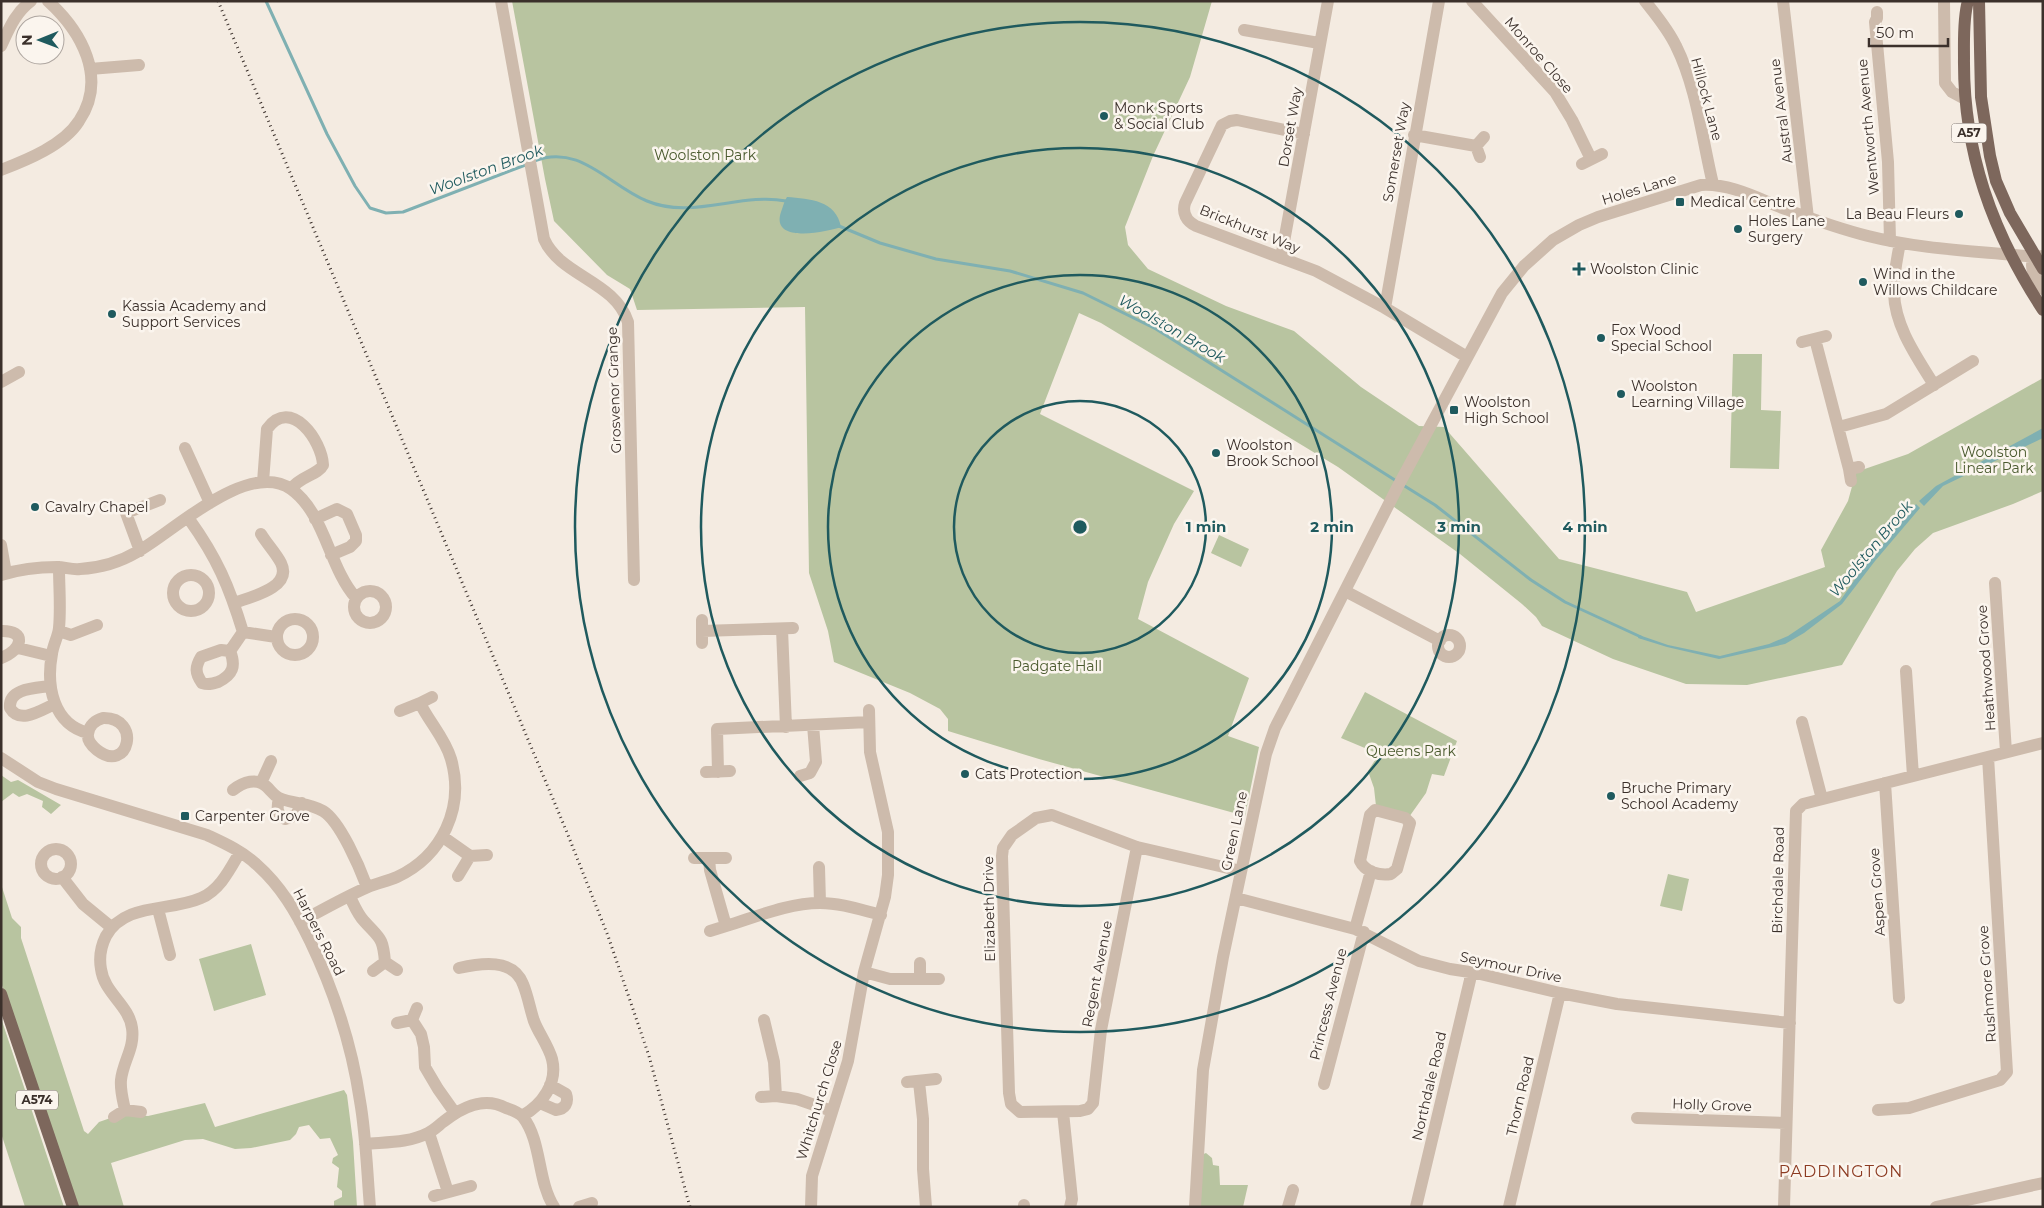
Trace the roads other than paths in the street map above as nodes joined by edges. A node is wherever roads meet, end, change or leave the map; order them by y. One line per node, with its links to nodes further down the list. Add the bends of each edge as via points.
1 (31, 1): 15 (street, via 14,18)
2 (48, 1): 17 (street, via 81,41)
3 (501, 1): 56 (street, Grosvenor Grange, via 544,238 550,250 563,262 614,298 628,322)
4 (1328, 1): 14 (street, Dorset Way)
5 (1439, 1): 20 (street, Somerset Way)
6 (1472, 1): 22 (street, Monroe Close, via 1555,92)
7 (1644, 1): 24 (street, Hillock Lane, via 1669,33 1681,58)
8 (1783, 1): 25 (street, Austral Avenue)
9 (1944, 1): 18 (street, via 1945,84)
10 (1968, 1): 18 (main road, A57)
11 (1979, 1): 28 (main road, A57, via 1981,97 1990,156 1996,181 2010,213)
12 (1877, 12): 26 (street, Wentworth Avenue, via 1875,22)
13 (1244, 30): 14 (street)
14 (1320, 43): 19 (street, Dorset Way)
15 (1, 46)
16 (139, 64): 17 (street)
17 (90, 69): 23 (street, via 90,94 79,121 39,154)
18 (1964, 99): 27 (main road, A57, via 1979,179)
19 (1304, 134): 29 (street, Dorset Way); 29 (street, Brickhurst Way, via 1237,120 1222,125 1184,207 1185,215 1196,226)
20 (1414, 135): 21 (street); 32 (street, Somerset Way)
21 (1480, 147)
22 (1592, 159)
23 (1, 170)
24 (1714, 184): 25 (street, Holes Lane); 35 (street, Holes Lane, via 1701,185 1598,217 1553,240 1524,266 1502,293)
25 (1808, 218): 26 (street, Holes Lane)
26 (1895, 242): 27 (street, Holes Lane); 39 (street, Wentworth Avenue, via 1895,309 1903,331)
27 (2010, 254): 28 (street, Holes Lane); 33 (main road, A57)
28 (2039, 256): 30 (main road, A57); 31 (street, via 2032,260 2032,268)
29 (1281, 258): 32 (street, Brickhurst Way, via 1322,274)
30 (2043, 269)
31 (2043, 289)
32 (1385, 308): 35 (street, Brickhurst Way)
33 (2043, 310)
34 (1815, 339): 40 (street)
35 (1466, 357): 44 (street, Holes Lane)
36 (1973, 361): 39 (street)
37 (19, 372): 38 (street)
38 (1, 382)
39 (1934, 385): 40 (street, via 1886,414)
40 (1838, 427): 42 (street)
41 (185, 448): 47 (street)
42 (1853, 472)
43 (263, 482): 45 (street); 45 (street, via 267,429 277,421 292,418 311,433 323,465 318,471 300,478); 47 (street, via 240,487)
44 (1397, 488): 59 (street, Green Lane)
45 (291, 489): 49 (street)
46 (160, 500): 52 (street, via 126,513)
47 (210, 503): 48 (street)
48 (188, 519): 52 (street); 60 (street, via 215,558)
49 (315, 519): 53 (street); 53 (street, via 337,510 346,514 356,534 356,541 350,547)
50 (261, 534): 60 (street, via 280,562 283,572 280,581 274,588)
51 (1, 546): 55 (street)
52 (140, 551): 54 (street, via 107,564 79,569)
53 (331, 555): 61 (street, via 345,585)
54 (59, 567): 55 (street, via 29,568); 64 (street)
55 (4, 574)
56 (634, 580)
57 (1995, 583): 84 (street, Heathwood Grove)
58 (208, 590): 60 (street)
59 (1345, 591): 68 (street); 106 (street, Green Lane, via 1275,728 1266,754)
60 (232, 597): 65 (street)
61 (356, 598)
62 (97, 625): 64 (street, via 71,635)
63 (1, 631): 69 (street, via 17,636)
64 (59, 632): 71 (street)
65 (242, 632): 67 (street); 70 (street)
66 (702, 632): 81 (street, via 787,628)
67 (276, 637)
68 (1440, 641)
69 (18, 648): 71 (street); 72 (street)
70 (230, 652)
71 (52, 656): 74 (street)
72 (1, 658)
73 (1906, 671): 90 (street)
74 (50, 686): 77 (street); 77 (street, via 16,693 10,708 23,717)
75 (432, 696): 76 (street)
76 (420, 702): 78 (street); 97 (street, via 444,742 452,766 455,797)
77 (55, 704): 82 (street, via 67,723)
78 (400, 711)
79 (1802, 722): 95 (street)
80 (813, 725): 81 (street); 89 (street, via 816,762 810,773); 115 (street, Whitchurch Close, via 869,716 870,752 888,832 888,875)
81 (786, 727): 88 (street, via 717,723)
82 (88, 733)
83 (2043, 743): 84 (street, Birchdale Road)
84 (2006, 752): 86 (street, Birchdale Road)
85 (1, 758): 99 (street, Harpers Road, via 38,782 207,836)
86 (1988, 758): 90 (street, Birchdale Road); 143 (street, Rushmore Grove, via 2007,1072 2000,1080 1909,1108)
87 (271, 762): 91 (street)
88 (718, 772)
89 (800, 776)
90 (1913, 776): 92 (street, Birchdale Road)
91 (261, 783): 93 (street, via 245,782); 94 (street)
92 (1885, 783): 95 (street, Birchdale Road); 133 (street, Aspen Grove)
93 (233, 790)
94 (279, 798): 96 (street); 96 (street, via 278,812 285,818 296,815)
95 (1822, 799): 136 (street, Birchdale Road, via 1799,806 1795,816)
96 (302, 803): 110 (street, via 324,812 333,820)
97 (443, 837): 101 (street); 110 (street, via 416,866 396,878)
98 (1137, 847): 106 (street, Elizabeth Drive); 148 (street, Regent Avenue, via 1101,1030 1094,1099 1091,1107 1084,1111); 148 (street, Elizabeth Drive, via 1052,815 1036,818 1012,835 1003,848 1009,1093 1014,1107 1024,1112)
99 (240, 852): 114 (street, via 211,892 193,901); 116 (street, Harpers Road, via 274,881)
100 (487, 855): 101 (street)
101 (470, 856): 108 (street)
102 (694, 858): 103 (street)
103 (709, 858): 104 (street); 117 (street)
104 (726, 858)
105 (819, 867): 113 (street)
106 (1241, 871): 112 (street, Green Lane)
107 (1371, 872): 107 (street, via 1360,861 1370,815 1378,810 1405,818 1410,827 1397,869 1387,875); 120 (street, Princess Avenue)
108 (458, 876)
109 (62, 877): 118 (street, via 83,904)
110 (368, 887): 111 (street)
111 (350, 897): 116 (street); 122 (street, via 362,920 379,935)
112 (1236, 898): 120 (street, Seymour Drive); 169 (street, Green Lane, via 1203,1070)
113 (820, 903): 115 (street); 117 (street, via 782,908)
114 (158, 908): 118 (street, via 125,917); 121 (street)
115 (881, 915): 127 (street, Whitchurch Close)
116 (300, 922): 154 (street, Harpers Road, via 329,985 347,1041)
117 (726, 926): 119 (street)
118 (111, 927): 144 (street, via 103,941 100,967 103,980 127,1012 133,1031 131,1052 121,1080)
119 (710, 931)
120 (1359, 931): 128 (street, Seymour Drive, via 1420,961); 138 (street, Princess Avenue)
121 (170, 955)
122 (385, 962): 125 (street); 126 (street)
123 (920, 963): 129 (street)
124 (459, 968): 139 (street, via 479,963 502,964 523,982 535,1022 552,1061)
125 (397, 970)
126 (373, 971)
127 (864, 972): 129 (street, via 890,979); 145 (street, Whitchurch Close, via 848,1061)
128 (1470, 972): 131 (street, Seymour Drive); 171 (street, Northdale Road)
129 (920, 979): 130 (street)
130 (939, 979)
131 (1560, 993): 136 (street, Seymour Drive, via 1617,1004); 172 (street, Thorn Road)
132 (1, 994): 162 (main road, A574)
133 (1899, 998)
134 (764, 1020): 140 (street, via 774,1062)
135 (397, 1023): 147 (street, via 415,1014 424,1047 425,1067)
136 (1790, 1023): 152 (street, Birchdale Road)
137 (936, 1079): 167 (street, via 913,1082 923,1119 922,1169)
138 (1324, 1084)
139 (550, 1085): 142 (street); 142 (street, via 566,1094 567,1104 556,1110)
140 (776, 1096): 141 (street); 145 (street, via 798,1099)
141 (761, 1097)
142 (540, 1103): 149 (street)
143 (1878, 1109)
144 (125, 1110): 146 (street); 150 (street)
145 (832, 1111): 166 (street, Whitchurch Close, via 812,1176)
146 (141, 1112)
147 (455, 1112): 149 (street, via 484,1103 501,1105); 153 (street)
148 (1063, 1112): 168 (street, via 1072,1199)
149 (522, 1116): 164 (street, via 530,1130 546,1190)
150 (114, 1117)
151 (1637, 1118): 152 (street, Holly Grove)
152 (1786, 1123): 173 (street, Birchdale Road)
153 (429, 1133): 154 (street, via 399,1141); 158 (street)
154 (365, 1144): 163 (street, Harpers Road)
155 (2043, 1183): 161 (street)
156 (470, 1186): 158 (street)
157 (1293, 1190): 170 (street)
158 (448, 1192): 159 (street)
159 (434, 1196)
160 (592, 1203): 165 (street)
161 (1964, 1204): 174 (street)
162 (73, 1207)
163 (370, 1207)
164 (554, 1207)
165 (579, 1207)
166 (811, 1207)
167 (926, 1207)
168 (1070, 1207)
169 (1195, 1207)
170 (1288, 1207)
171 (1416, 1207)
172 (1509, 1207)
173 (1784, 1207)
174 (1936, 1207)

